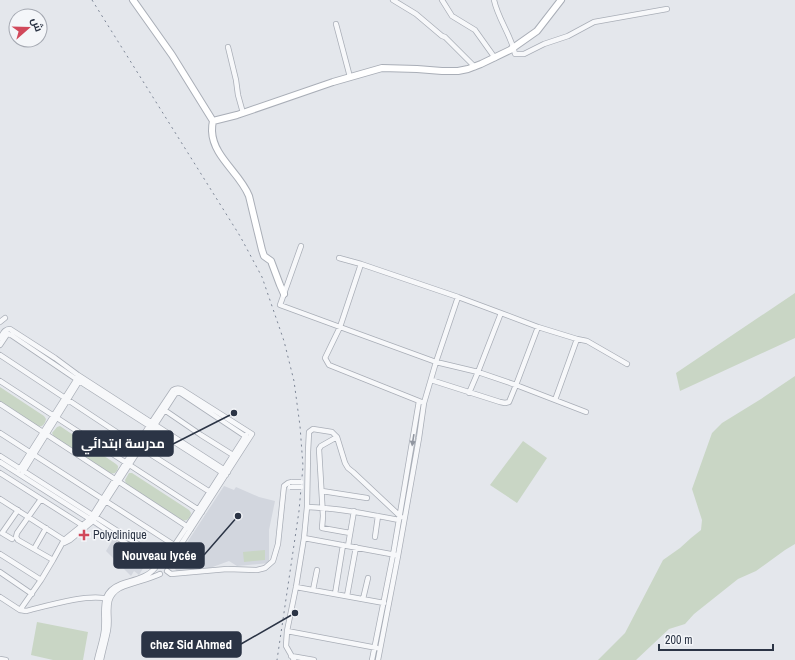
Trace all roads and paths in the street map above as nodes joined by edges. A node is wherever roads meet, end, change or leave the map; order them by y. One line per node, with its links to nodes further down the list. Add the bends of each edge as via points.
1 (133, 0): 14 (street, via 176,60)
2 (393, 0): 11 (street, via 416,14)
3 (442, 0): 10 (street, via 452,16 475,30)
4 (494, 0): 9 (street, via 499,17)
5 (561, 0): 9 (street, via 537,31)
6 (667, 9): 9 (street, via 594,22 524,54 515,54)
7 (336, 24): 12 (street)
8 (228, 47): 13 (street)
9 (514, 47): 10 (street)
10 (495, 58): 11 (street)
11 (475, 67): 12 (street, via 458,71 382,68)
12 (350, 77): 13 (street)
13 (242, 112): 14 (street)
14 (213, 122): 18 (street, via 212,132 216,146 246,188 264,256 271,261)
15 (301, 246): 18 (street)
16 (339, 258): 17 (street)
17 (360, 264): 19 (street); 23 (street)
18 (284, 294): 23 (street, via 280,305)
19 (458, 297): 20 (street); 29 (street)
20 (501, 313): 24 (street); 31 (street)
21 (5, 318): 22 (street)
22 (0, 322)
23 (340, 327): 29 (street); 39 (street, via 325,358 329,365)
24 (538, 327): 26 (street); 35 (street)
25 (0, 338): 32 (street, via 7,329 10,329 55,358)
26 (577, 339): 30 (street, via 587,341); 38 (street)
27 (0, 345): 32 (street, via 8,334 11,335)
28 (0, 355): 37 (street)
29 (436, 362): 31 (street); 33 (street)
30 (627, 364)
31 (478, 372): 35 (street); 36 (street)
32 (79, 378): 37 (street); 44 (street)
33 (431, 380): 36 (street); 39 (street)
34 (0, 381): 43 (street)
35 (516, 385): 36 (street, via 509,402 505,403); 38 (street)
36 (469, 392)
37 (66, 399): 43 (street); 49 (street)
38 (555, 400): 42 (street)
39 (422, 402): 74 (street, one-way to 74); 74 (street, via 420,438)
40 (0, 404): 46 (street)
41 (163, 409): 44 (street); 47 (street, via 173,390 178,388); 51 (street)
42 (586, 412)
43 (55, 417): 46 (street); 54 (street)
44 (152, 425): 49 (street); 56 (street)
45 (0, 433): 50 (street)
46 (45, 433): 50 (street); 58 (street)
47 (247, 434): 51 (street); 56 (street, via 252,434)
48 (337, 437): 59 (street, via 332,432 313,429 309,432); 60 (street, via 320,449); 74 (street, via 348,468)
49 (139, 447): 54 (street); 61 (street)
50 (32, 454): 55 (street); 64 (street)
51 (233, 455): 56 (street)
52 (0, 456): 55 (street)
53 (0, 462): 55 (street)
54 (128, 463): 58 (street); 58 (street, via 122,468); 69 (street)
55 (21, 472): 73 (street)
56 (225, 472): 61 (street); 69 (street)
57 (0, 473): 63 (street)
58 (117, 481): 64 (street); 77 (street)
59 (308, 485): 66 (street); 94 (street, bridge, via 291,484 284,491 278,544 273,561 265,568 171,574)
60 (322, 491): 62 (street); 67 (street)
61 (210, 492): 69 (street)
62 (367, 498)
63 (41, 499): 72 (street); 75 (street)
64 (104, 501): 73 (street); 84 (street)
65 (1, 502): 68 (street)
66 (307, 507): 67 (street); 80 (street)
67 (322, 507): 70 (street); 78 (street, via 322,528)
68 (18, 510): 72 (street); 81 (street, via 2,533)
69 (200, 511): 77 (street)
70 (354, 512): 71 (street); 78 (street)
71 (378, 516): 74 (street); 79 (street)
72 (29, 518): 76 (street); 87 (street, via 16,537)
73 (93, 518): 75 (street); 83 (street); 92 (street); 93 (street, via 151,560)
74 (401, 519): 89 (street)
75 (82, 526): 82 (street)
76 (46, 528): 82 (street); 87 (street)
77 (189, 528): 84 (street); 94 (street)
78 (350, 533): 85 (street)
79 (375, 537)
80 (304, 538): 85 (street); 100 (street)
81 (12, 539)
82 (64, 540): 83 (street)
83 (61, 545): 90 (street)
84 (174, 546): 92 (street)
85 (346, 546): 86 (street); 103 (street)
86 (356, 547): 89 (street); 104 (street)
87 (34, 549): 90 (street)
88 (2, 555): 91 (street); 99 (street)
89 (396, 555): 108 (street); 112 (street)
90 (53, 560): 99 (street)
91 (0, 561)
92 (162, 561): 93 (street, via 157,562); 94 (street)
93 (155, 567): 97 (street); 106 (street, via 150,573 115,587)
94 (167, 568): 97 (street)
95 (317, 570): 101 (street)
96 (0, 572): 102 (street)
97 (160, 574): 106 (street, via 120,588)
98 (368, 578): 107 (street)
99 (41, 580): 102 (street)
100 (296, 587): 101 (street); 110 (street)
101 (313, 590): 103 (street)
102 (32, 594): 109 (street)
103 (335, 594): 104 (street)
104 (346, 596): 107 (street)
105 (0, 597): 109 (street)
106 (108, 599): 109 (street, via 90,597 26,611); 116 (street, via 105,601 104,631); 117 (street, via 108,631)
107 (363, 599): 108 (street)
108 (384, 603): 111 (street)
109 (20, 610)
110 (287, 631): 111 (street); 113 (street, via 286,646)
111 (375, 648): 112 (street); 119 (street)
112 (380, 649): 120 (street)
113 (292, 658): 118 (street)
114 (0, 659): 115 (street)
115 (6, 660)
116 (97, 660)
117 (101, 660)
118 (314, 660)
119 (372, 660)
120 (378, 660)

